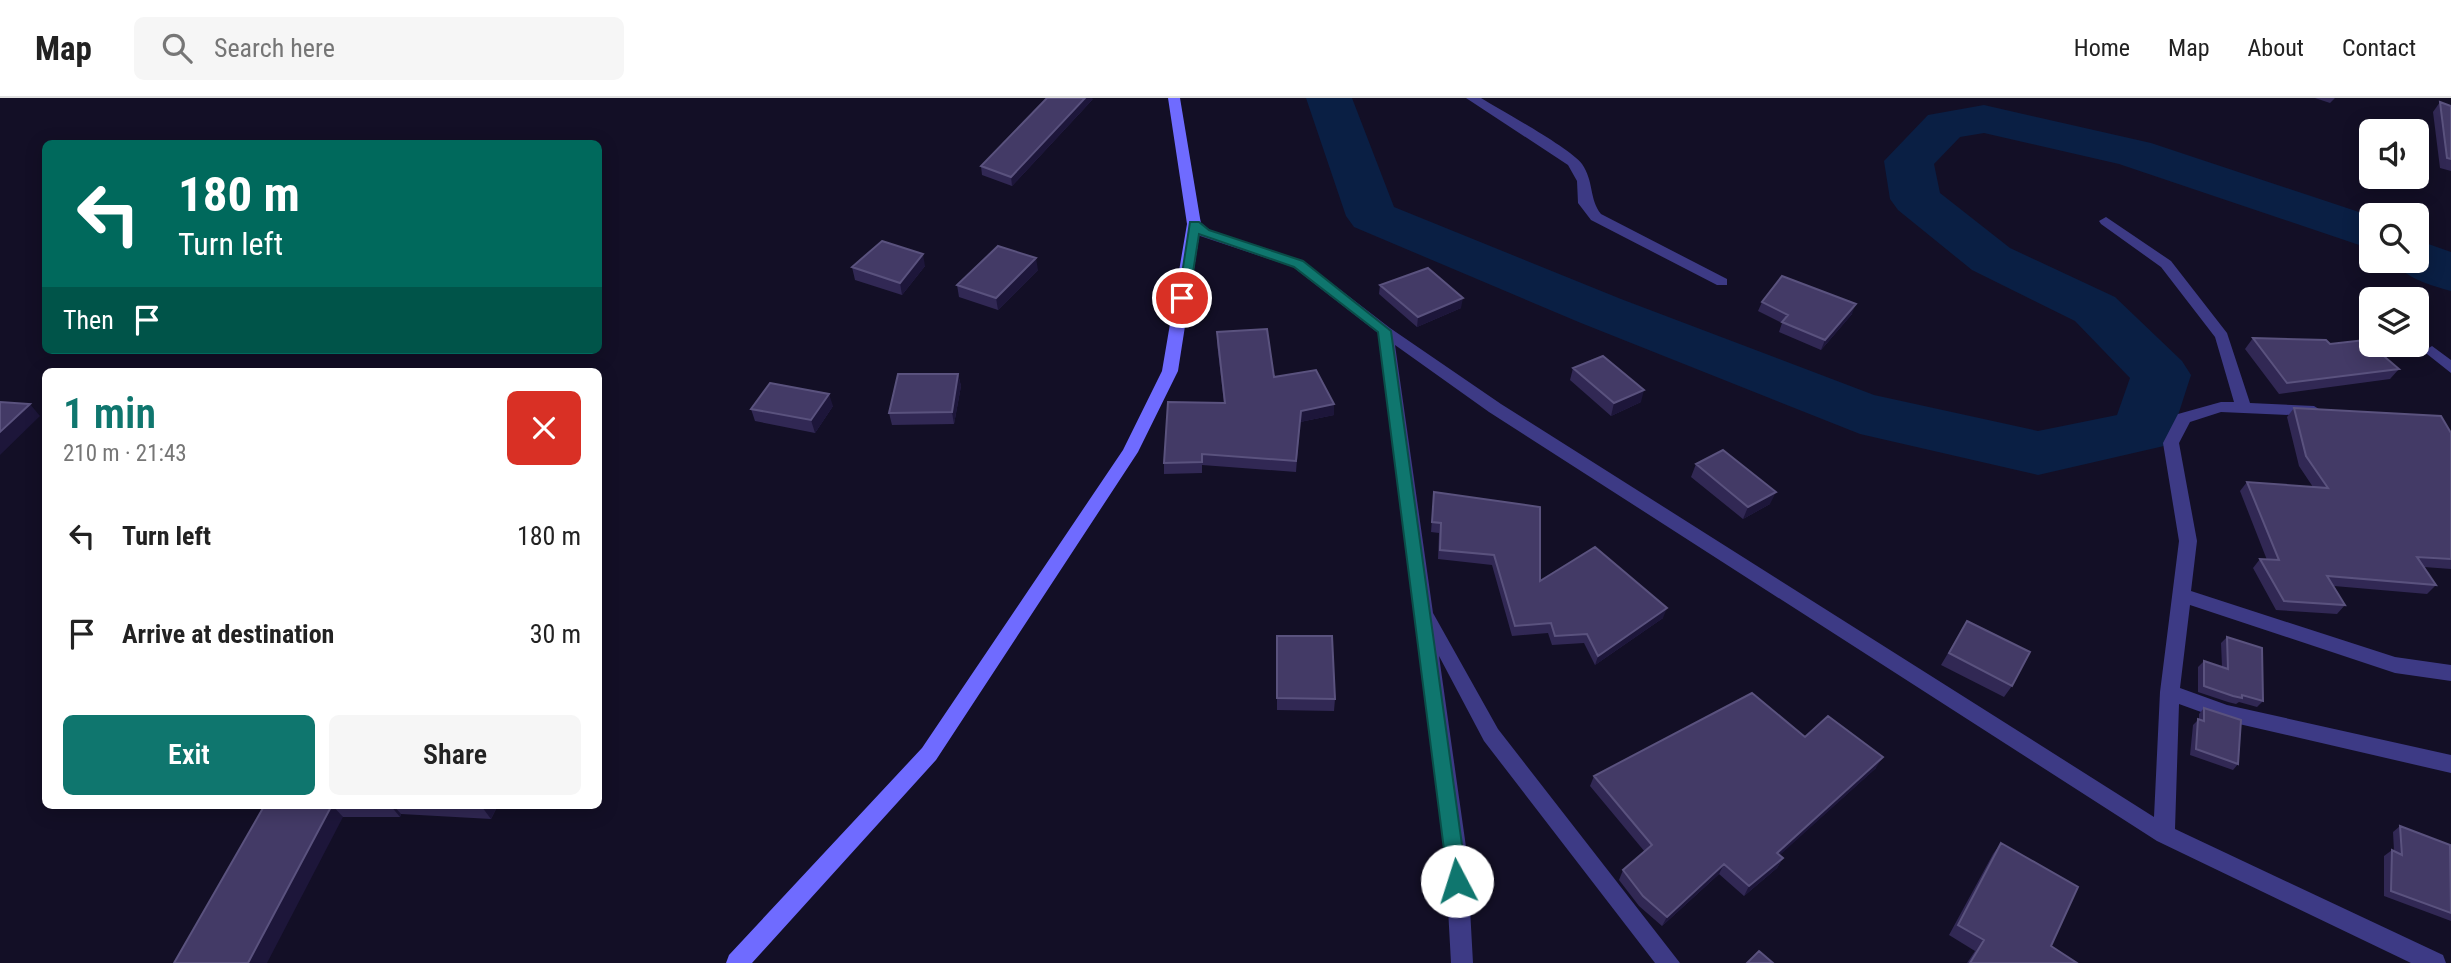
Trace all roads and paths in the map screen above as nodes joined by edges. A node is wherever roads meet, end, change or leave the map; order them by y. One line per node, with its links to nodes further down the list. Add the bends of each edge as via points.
1 (1174, 98): 4 (main road)
2 (1472, 98): 5 (street, via 1573,162 1587,190 1584,203 1596,218)
3 (2106, 221): 9 (street, via 2166,264 2222,336)
4 (1194, 224): 6 (street, via 1205,233 1298,264); 17 (main road, via 1170,371 1130,452 929,754)
5 (1723, 282)
6 (1385, 331): 12 (street); 16 (street, via 1658,514)
7 (2432, 351): 8 (street)
8 (2451, 368)
9 (2244, 408): 10 (street); 11 (street, via 2221,407 2184,418 2171,443 2188,541)
10 (2331, 412)
11 (2182, 595): 13 (street, via 2396,665); 14 (street)
12 (1423, 609): 18 (street, via 1456,854); 19 (street, via 1490,736)
13 (2451, 673)
14 (2170, 692): 15 (street, via 2226,713); 16 (street)
15 (2451, 764)
16 (2164, 834): 20 (street)
17 (737, 963)
18 (1462, 963)
19 (1669, 963)
20 (2435, 963)

